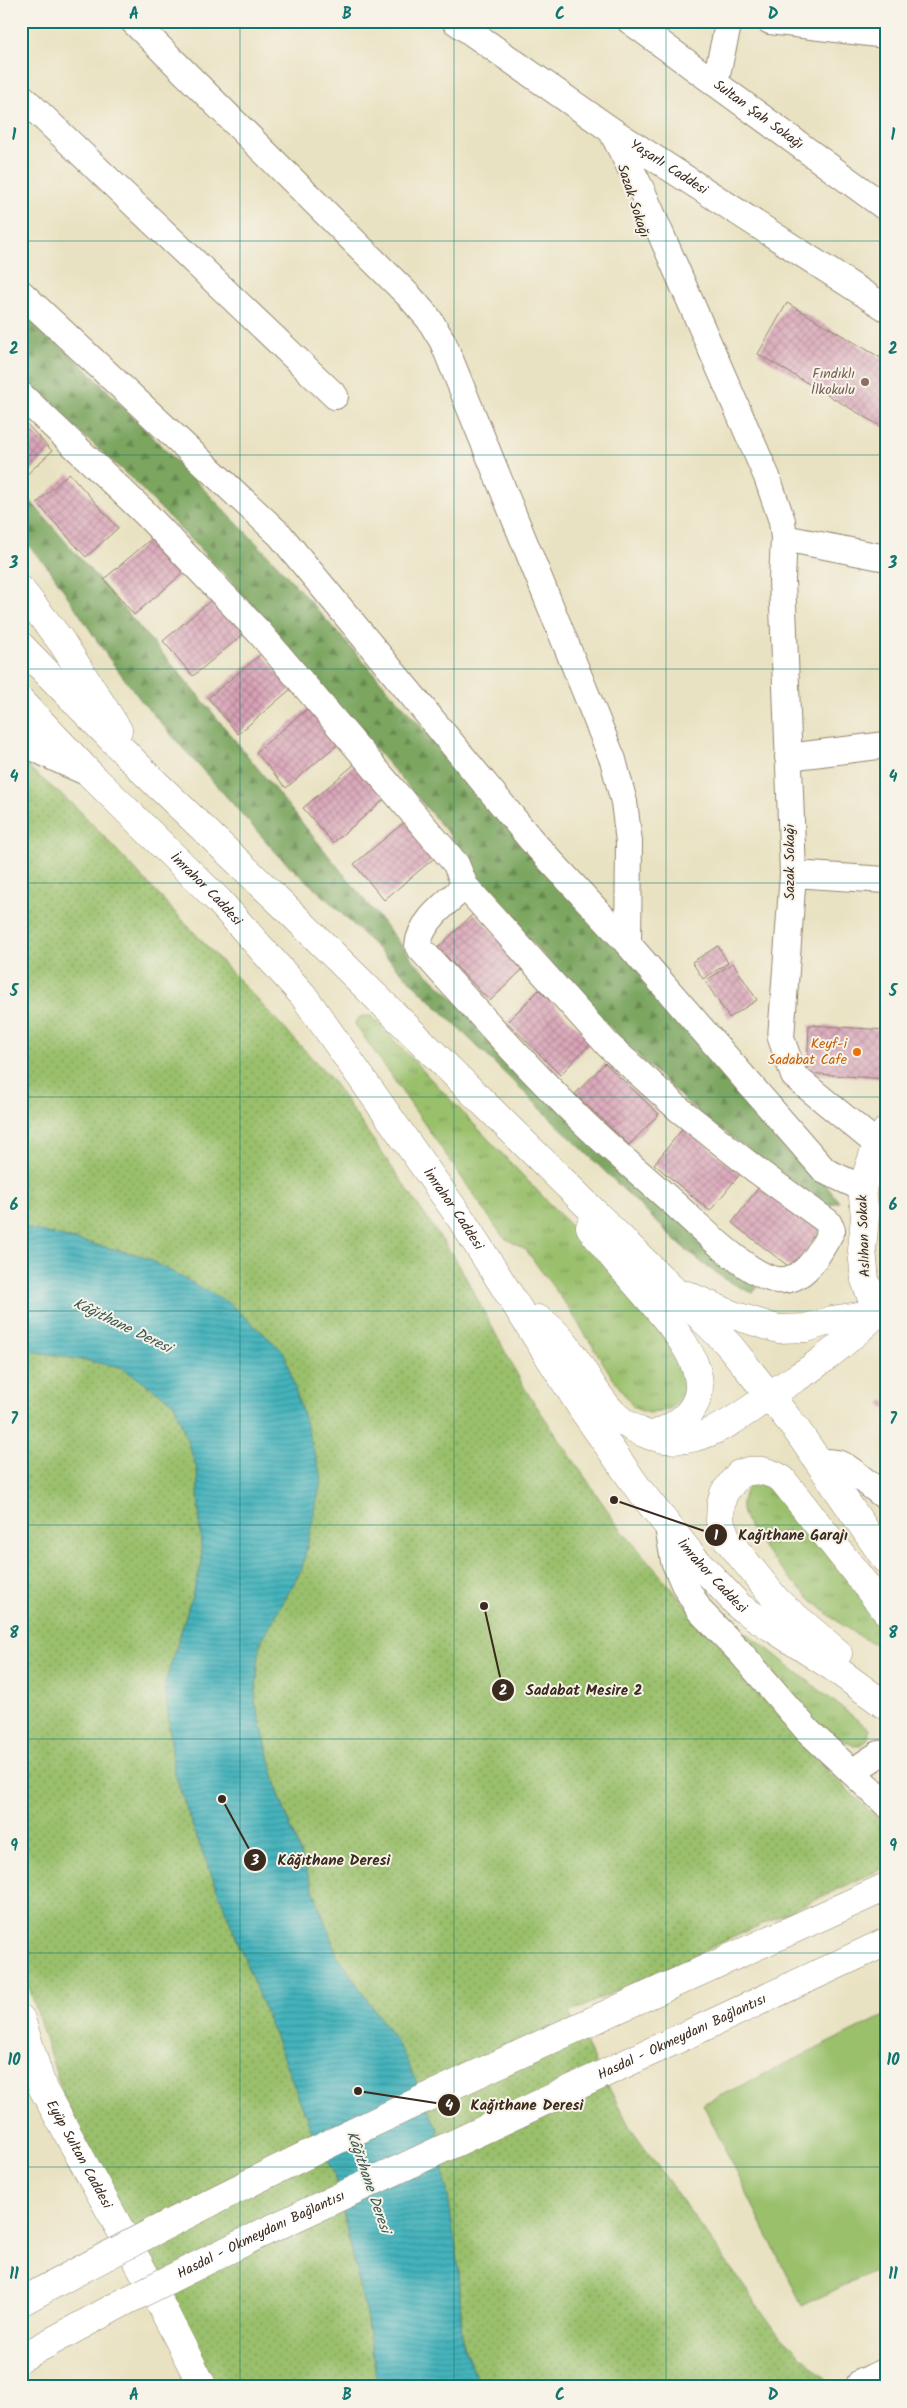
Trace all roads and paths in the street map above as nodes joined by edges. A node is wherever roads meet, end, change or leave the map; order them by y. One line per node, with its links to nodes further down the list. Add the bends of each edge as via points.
1 (134, 21): 28 (street, via 410,297 443,342 613,760 624,802 629,842)
2 (455, 21): 9 (street, Yaşarlı Caddesi)
3 (630, 21): 7 (street, Sultan Şah Sokağı)
4 (729, 21): 7 (street)
5 (770, 21): 6 (street)
6 (886, 35)
7 (715, 83): 10 (street, Sultan Şah Sokağı)
8 (21, 96): 14 (street)
9 (610, 130): 12 (street, Yaşarlı Caddesi); 15 (street, Sazak Sokağı, via 642,190 767,477 782,521)
10 (886, 208)
11 (21, 293): 28 (street, via 280,535 532,841)
12 (886, 308)
13 (21, 395): 27 (street, via 145,513 260,633 456,864)
14 (334, 396)
15 (784, 538): 16 (street); 22 (street, Sazak Sokağı, via 782,580)
16 (886, 558)
17 (21, 590): 23 (main road, via 61,641)
18 (21, 646): 23 (main road)
19 (21, 701): 24 (main road, İmrahor Caddesi)
20 (21, 737): 24 (street, via 51,757)
21 (886, 745): 22 (street)
22 (788, 757): 25 (street, Sazak Sokağı)
23 (144, 772): 30 (main road)
24 (90, 774): 33 (main road, İmrahor Caddesi, via 219,901 303,995)
25 (793, 874): 26 (street); 29 (street, Sazak Sokağı, via 781,1038 794,1076)
26 (886, 880)
27 (466, 886): 27 (street, via 608,1045 687,1116 828,1222 832,1230 803,1272 792,1279 776,1280 759,1274 716,1242 582,1121 490,1027 418,946 419,935 435,914)
28 (628, 944): 31 (street, via 825,1171)
29 (882, 1138): 31 (main road, Aslıhan Sokak)
30 (557, 1176): 32 (main road); 36 (main road, via 605,1248 672,1326 698,1371 698,1398 691,1412 679,1423)
31 (862, 1188): 34 (main road, Aslıhan Sokak, via 865,1280)
32 (673, 1289): 34 (main road, via 733,1315 778,1329 806,1328); 35 (main road, via 729,1345)
33 (520, 1308): 36 (main road, via 546,1324 565,1345 615,1415 627,1425); 39 (main road, İmrahor Caddesi, via 583,1410)
34 (883, 1309): 35 (main road, via 811,1369)
35 (770, 1395): 36 (main road, via 742,1415 687,1439); 37 (main road)
36 (651, 1436)
37 (820, 1462): 38 (street, via 838,1463); 40 (main road)
38 (886, 1497)
39 (668, 1527): 43 (main road, İmrahor Caddesi, via 740,1607); 45 (street, via 674,1561 700,1611 808,1731)
40 (886, 1560)
41 (886, 1611): 42 (main road, via 782,1479 772,1472 760,1470 739,1474 724,1493 721,1503 720,1521 727,1539 778,1602)
42 (886, 1701)
43 (886, 1706)
44 (886, 1753): 45 (street, via 879,1754)
45 (852, 1772): 46 (street)
46 (886, 1804)
47 (886, 1887): 50 (main road, bridge, via 391,2116 162,2227)
48 (886, 1942): 51 (main road, Hasdal - Okmeydanı Bağlantısı, bridge, via 258,2235)
49 (21, 2019): 54 (main road, Eyüp Sultan Caddesi, via 43,2089)
50 (21, 2302)
51 (21, 2358)
52 (886, 2372): 53 (street)
53 (860, 2383)
54 (203, 2387)

